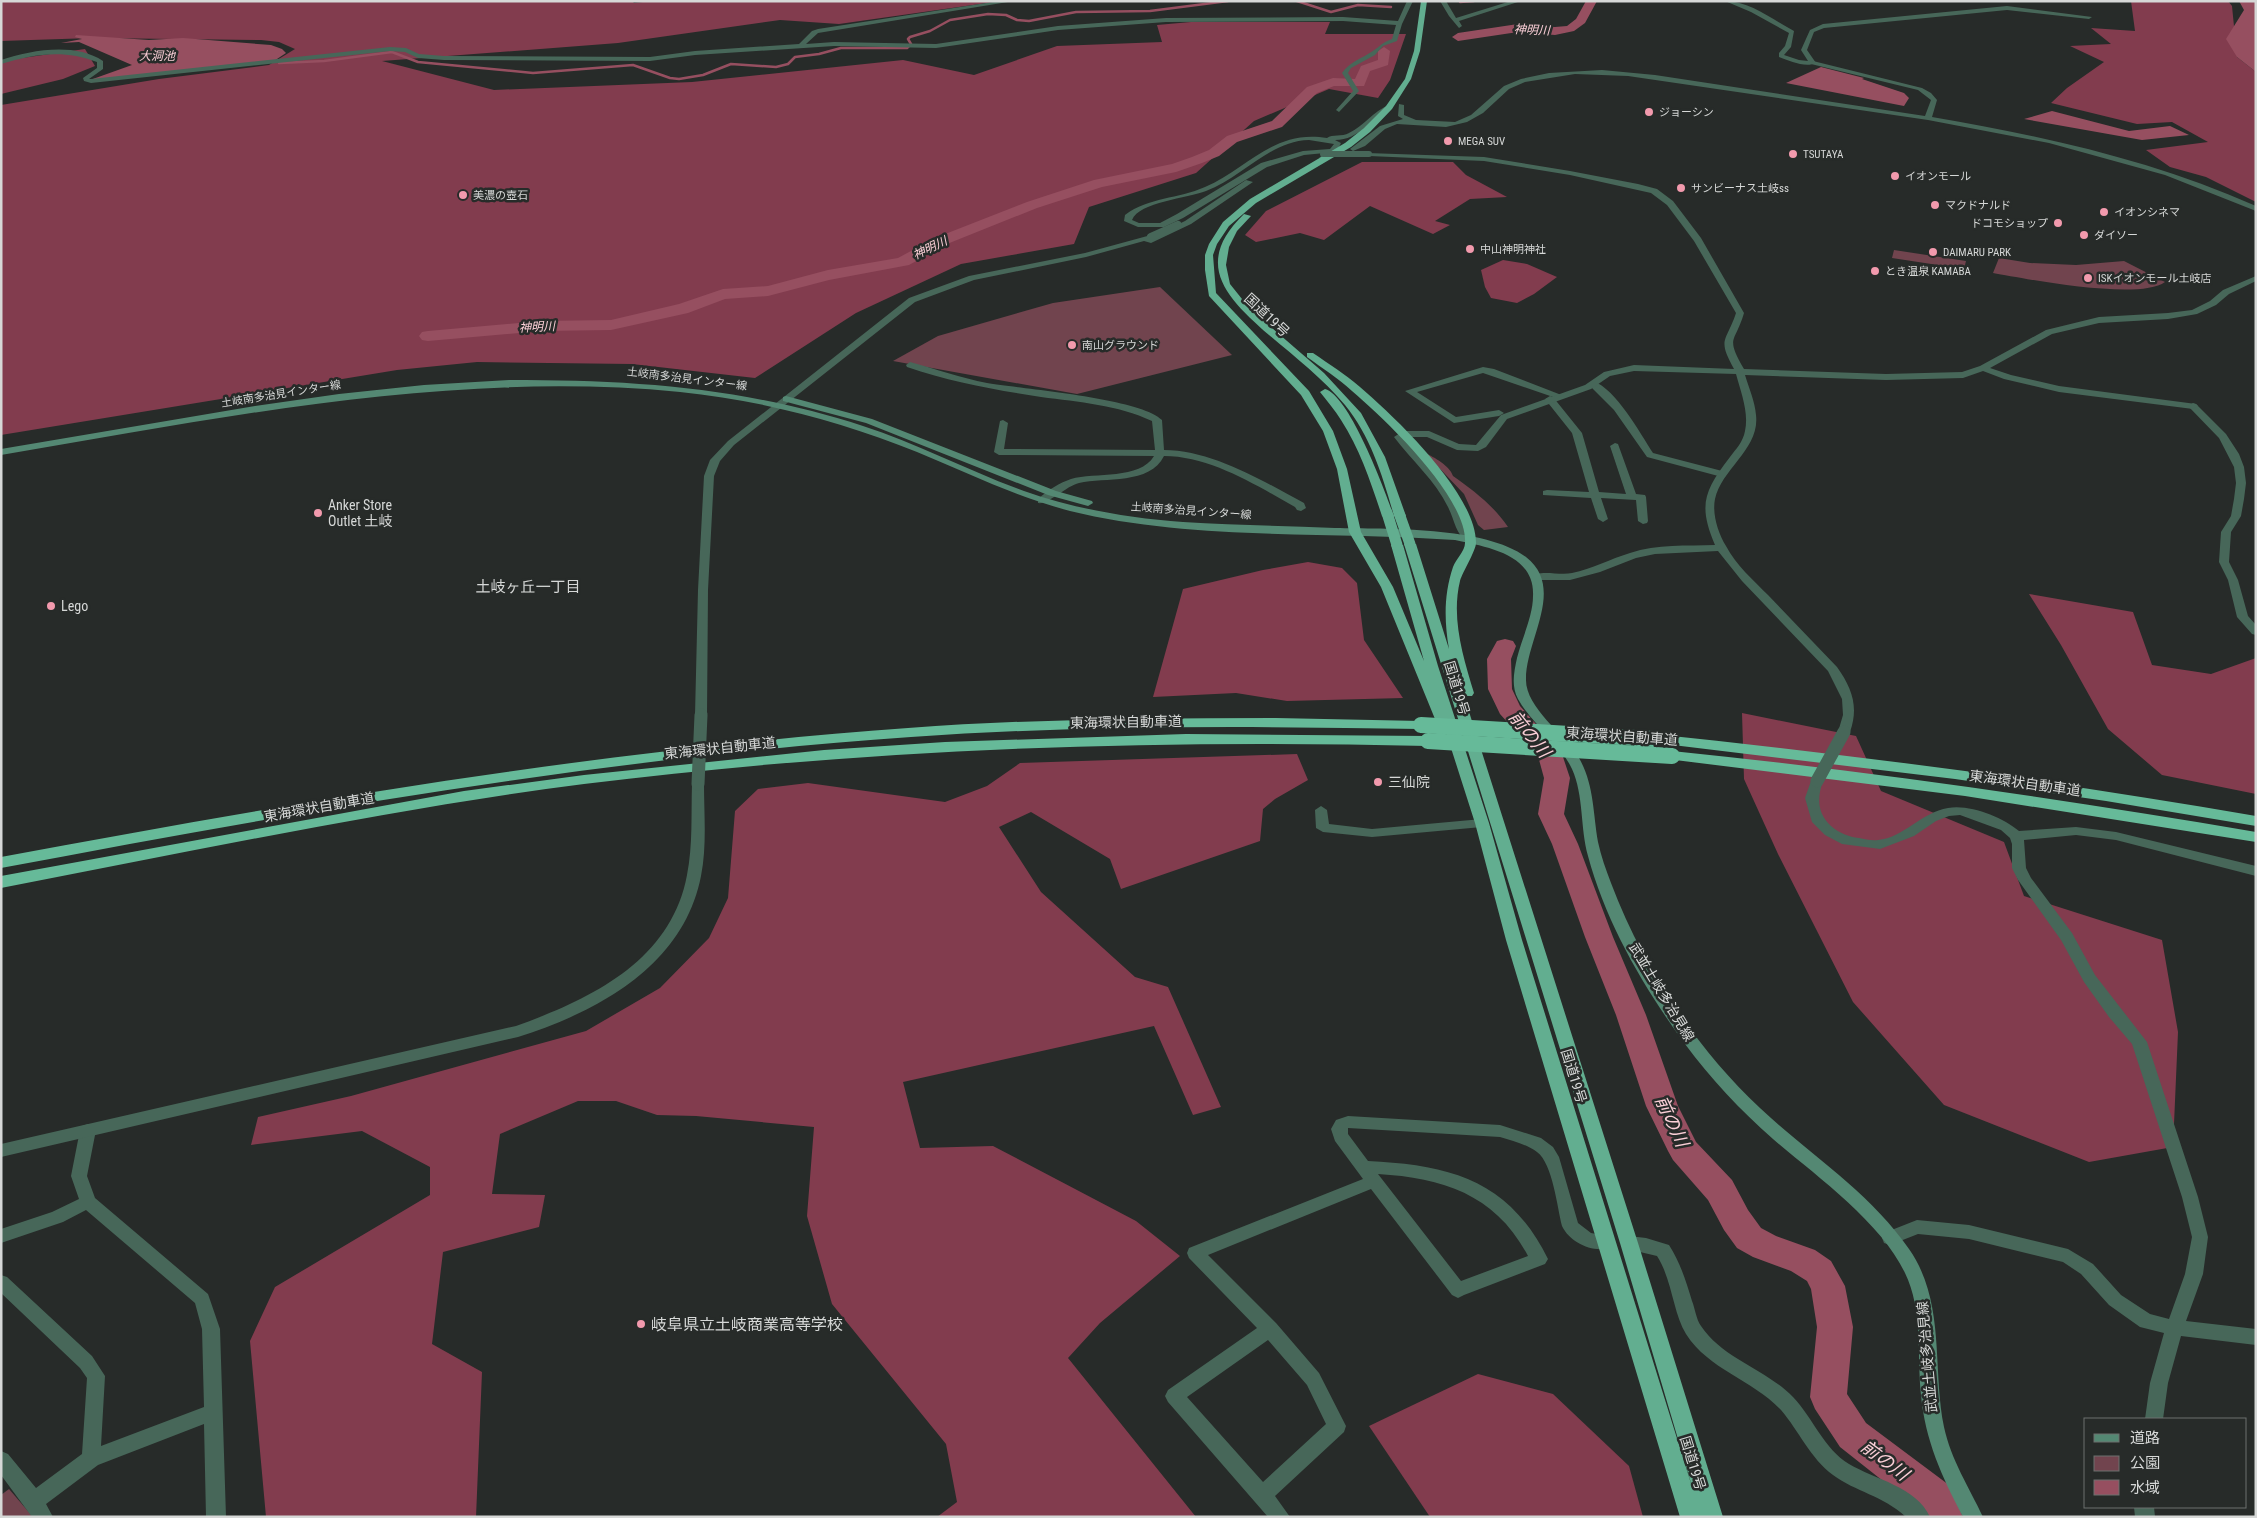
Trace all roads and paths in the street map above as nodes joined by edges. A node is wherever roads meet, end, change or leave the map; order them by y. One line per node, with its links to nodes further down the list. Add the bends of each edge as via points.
1 (1011, 1): 10 (street, via 818,31)
2 (1410, 1): 9 (street)
3 (1424, 1): 14 (highway, via 1408,79)
4 (1433, 1): 13 (highway, 国道19号, via 1417,78)
5 (1443, 1): 6 (street, via 1449,15 1458,23)
6 (1518, 1)
7 (1728, 1): 12 (street, via 1746,6 1792,32 1788,47 1781,56)
8 (2089, 18): 12 (street, via 2007,8 1823,26 1812,31 1804,50)
9 (1398, 23): 10 (street, via 1343,19 1166,20 1058,28 936,46); 15 (street, via 1395,40 1381,45 1373,54 1349,66 1345,73 1356,91)
10 (800, 46): 11 (street, via 650,59 444,58 390,49 91,81 86,78 100,69 100,61 69,52 25,55)
11 (1, 62)
12 (1813, 63): 16 (street, via 1920,89 1934,100)
13 (1402, 105): 17 (street, via 1401,116); 18 (highway, 国道19号)
14 (1389, 107): 21 (highway, via 1348,144); 23 (street, via 1379,110 1353,135 1337,139 1308,136 1286,139 1204,188 1139,205 1123,216 1122,222 1128,227)
15 (1339, 110)
16 (1928, 118): 17 (street, via 1637,75 1587,72 1521,80 1508,86 1472,118 1463,122); 22 (street, via 2139,163 2204,186)
17 (1425, 124): 18 (street, via 1402,122 1386,125)
18 (1354, 149): 27 (highway, 国道19号, via 1256,209 1230,236 1222,256 1226,283 1241,306)
19 (1325, 153): 20 (street, via 1303,153); 26 (street, via 1286,159 1168,234 1110,252 986,278); 30 (street, bridge, via 1484,159 1654,191 1670,203 1698,240 1740,313 1729,336 1728,349)
20 (1277, 160): 21 (street, via 1245,175 1161,225 1138,225 1128,221 1132,213 1144,206 1199,192 1216,184 1282,143 1305,138 1338,143 1326,156); 23 (street, bridge, via 1178,225)
21 (1273, 190): 24 (highway, via 1253,201 1222,229 1209,255)
22 (2256, 210)
23 (1152, 235): 26 (street, via 1086,255 972,278 926,294 901,307)
24 (1210, 277): 48 (highway, 国道19号, via 1233,308 1314,380 1336,404 1357,436); 52 (highway, via 1212,294 1304,392 1328,430 1342,469)
25 (2256, 278): 29 (street, via 2194,312 2099,320 2050,332)
26 (901, 310): 33 (street)
27 (1255, 318): 36 (highway, via 1342,378); 49 (highway, 国道19号, via 1349,404 1369,435 1388,477)
28 (910, 366): 40 (street, via 985,385 1128,407 1157,420)
29 (1983, 368): 30 (street, via 1963,375 1937,377); 57 (street, via 2052,387 2193,406 2223,436 2239,468 2239,499 2236,516 2226,532 2224,562 2233,580 2243,616)
30 (1740, 371): 31 (street, via 1634,368 1607,374); 41 (street, via 1750,403 1750,432 1746,443)
31 (1593, 384): 32 (street); 41 (street, via 1623,414 1650,455)
32 (1554, 398): 34 (street, via 1483,370 1410,391 1454,420); 36 (street, via 1504,416 1478,448 1457,447 1429,434); 44 (street, via 1577,433)
33 (784, 402): 38 (main road, 土岐南多治見インター線, via 729,388 619,377 461,378 332,393); 39 (main road, 土岐南多治見インター線, via 623,383 452,384 323,399); 42 (main road, 土岐南多治見インター線, via 847,414 890,428); 46 (main road, 土岐南多治見インター線, via 875,433); 68 (street, bridge, via 731,443 715,460 708,476 694,876 682,916 652,957 604,994 551,1021)
34 (1499, 413)
35 (1003, 423): 40 (street, via 999,452)
36 (1403, 434): 53 (highway, via 1460,505)
37 (1615, 446): 45 (street)
38 (1, 447)
39 (1, 452)
40 (1159, 453): 42 (street, via 1158,459 1144,469 1118,476 1072,481); 47 (street, via 1177,454 1235,470)
41 (1722, 474): 55 (street, via 1710,498 1709,510)
42 (1052, 493): 46 (street); 52 (main road, 土岐南多治見インター線, via 1098,505 1191,518)
43 (1547, 493): 44 (street)
44 (1595, 495): 45 (street); 50 (street)
45 (1632, 497): 51 (street, via 1641,497)
46 (1042, 501): 52 (main road, 土岐南多治見インター線, via 1152,522)
47 (1301, 508)
48 (1388, 516): 54 (highway, 国道19号, bridge)
49 (1400, 516): 54 (highway, 国道19号, bridge)
50 (1603, 519)
51 (1643, 521)
52 (1354, 528): 53 (main road); 53 (main road, via 1434,536); 58 (highway, via 1387,587 1438,713)
53 (1467, 535): 56 (main road, via 1521,557); 59 (highway, via 1471,545 1456,572 1450,619 1455,653 1490,772)
54 (1403, 545): 58 (highway, 国道19号); 59 (highway, 国道19号)
55 (1722, 548): 56 (street, via 1655,551 1570,577); 63 (street, bridge, via 1746,579 1834,669 1847,690 1850,712 1844,732 1817,781 1812,798 1819,822 1847,841 1880,844 1909,833 1931,818 1960,811 1990,819)
56 (1536, 577): 74 (main road, 武並土岐多治見線, via 1539,596 1519,674 1522,695 1563,745 1581,777 1594,853 1612,906 1659,992 1688,1037 1734,1092 1852,1199)
57 (2256, 632)
58 (1455, 738): 62 (highway, 国道19号)
59 (1487, 790): 76 (highway, 国道19号)
60 (1321, 810): 62 (street, via 1323,828 1372,833)
61 (2256, 821): 65 (highway, 東海環状自動車道, bridge, via 1973,775 1653,740 1421,725 1278,722 1042,726 742,746 533,771 298,808)
62 (1482, 823): 75 (highway, 国道19号, via 1514,940)
63 (2016, 836): 66 (street, via 2076,831 2116,836); 78 (street, via 2019,844 2017,861 2022,874 2067,937 2089,978 2136,1038 2145,1056 2200,1237 2194,1274)
64 (2256, 837): 67 (highway, 東海環状自動車道, bridge, via 1955,788 1672,756 1428,741 1160,737 1019,742 770,758 577,780 464,796)
65 (1, 863)
66 (2256, 871)
67 (1, 882)
68 (88, 1130): 69 (street); 72 (street, via 80,1176)
69 (1, 1151)
70 (1363, 1166): 71 (street); 71 (street, via 1405,1168 1443,1176 1491,1196 1521,1228 1539,1259 1458,1290); 75 (street, via 1341,1136 1339,1129 1342,1124 1500,1131 1521,1137 1551,1156 1570,1226 1575,1233 1592,1242)
71 (1374, 1181): 79 (street, via 1195,1253)
72 (88, 1202): 73 (street, via 58,1217); 81 (street, via 202,1299 211,1328)
73 (1, 1236)
74 (1890, 1238): 78 (street, via 1917,1228 1969,1232 2068,1256 2087,1269 2115,1300 2146,1321); 92 (main road, 武並土岐多治見線, via 1905,1256 1924,1300 1929,1339 1928,1384 1934,1428)
75 (1606, 1242): 89 (highway, 国道19号)
76 (1629, 1243): 90 (highway, 国道19号); 91 (street, via 1663,1250 1672,1264 1692,1328 1732,1366 1787,1404 1826,1457 1841,1470 1899,1498)
77 (1, 1282): 84 (street, via 86,1362 96,1376)
78 (2176, 1328): 80 (street); 82 (street, via 2159,1383)
79 (1270, 1329): 85 (street, via 1313,1379 1336,1426); 85 (street, via 1174,1396)
80 (2256, 1337)
81 (214, 1412): 84 (street); 87 (street)
82 (2154, 1418)
83 (1, 1460): 86 (street)
84 (91, 1460): 86 (street)
85 (1262, 1495): 88 (street)
86 (39, 1509)
87 (216, 1517)
88 (1280, 1517)
89 (1691, 1517)
90 (1712, 1517)
91 (1920, 1517)
92 (1973, 1517)

